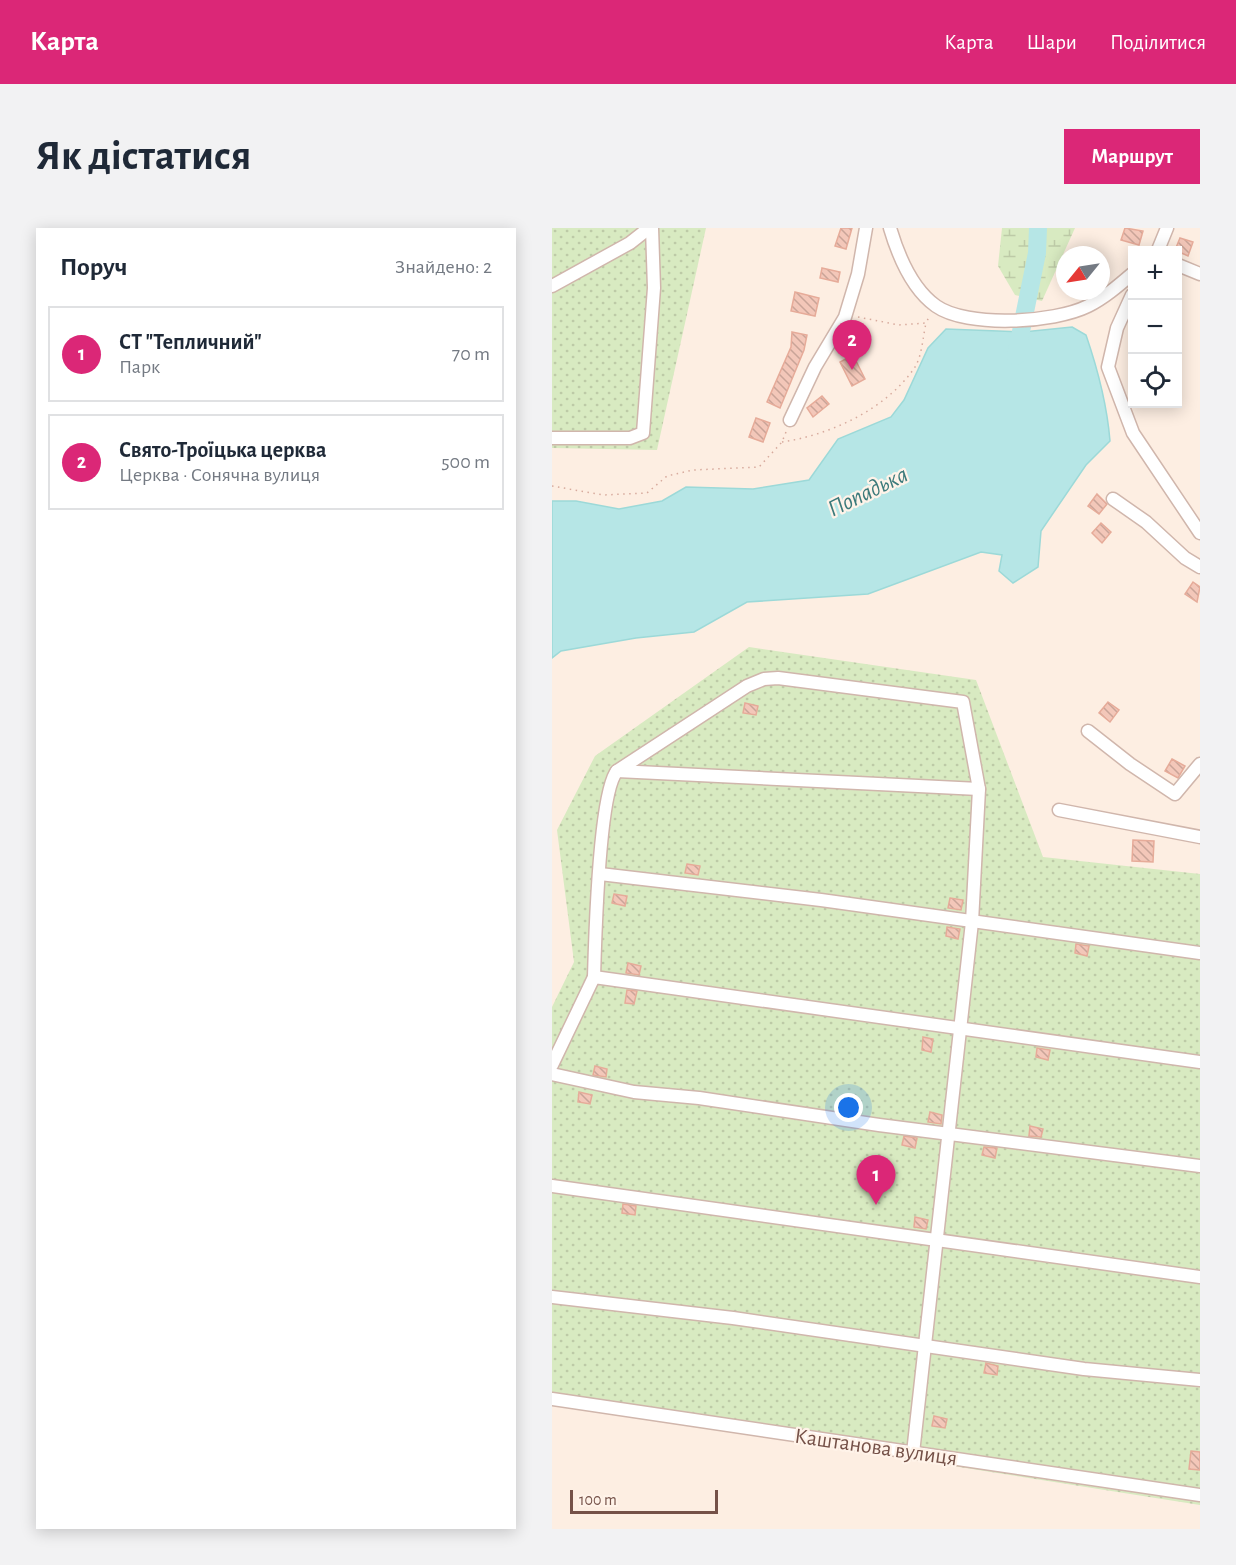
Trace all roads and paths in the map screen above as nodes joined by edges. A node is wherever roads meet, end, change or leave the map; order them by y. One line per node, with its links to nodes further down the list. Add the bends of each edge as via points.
1 (650, 228): 9 (street); 15 (street, via 654,288 644,433 630,438)
2 (866, 228): 12 (street)
3 (890, 228): 11 (street, via 910,276)
4 (1167, 228): 5 (street)
5 (1160, 246)
6 (1182, 267): 7 (street)
7 (1200, 274)
8 (1128, 277): 11 (street, via 1086,307 1048,317 973,318)
9 (552, 286)
10 (1130, 300): 19 (street, via 1117,328 1108,367 1133,433)
11 (936, 306): 13 (path)
12 (845, 316): 13 (path, via 900,325); 14 (street)
13 (926, 322): 16 (path, via 916,366 883,401 823,434)
14 (790, 420): 16 (path)
15 (552, 438)
16 (782, 442): 17 (path, via 759,467 693,470 667,476 647,493 603,495)
17 (552, 486)
18 (1113, 498): 20 (street)
19 (1200, 533)
20 (1200, 567)
21 (1088, 731): 22 (street, via 1175,794)
22 (1200, 764)
23 (617, 771): 24 (street); 24 (street, via 747,686 778,678 963,702); 27 (street, via 609,788)
24 (979, 789): 28 (street)
25 (1059, 810): 26 (street)
26 (1200, 837)
27 (600, 874): 28 (street); 30 (street)
28 (972, 922): 29 (street); 31 (street)
29 (1200, 953)
30 (594, 977): 31 (street); 33 (street)
31 (960, 1028): 32 (street); 35 (street)
32 (1200, 1062)
33 (552, 1065)
34 (552, 1074): 35 (street, via 634,1092)
35 (948, 1134): 36 (street); 38 (street)
36 (1200, 1166)
37 (552, 1186): 38 (street)
38 (937, 1239): 39 (street); 41 (street)
39 (1200, 1277)
40 (552, 1297): 41 (street)
41 (925, 1345): 42 (street, via 1084,1369); 44 (street)
42 (1200, 1380)
43 (552, 1399): 44 (street, Каштанова вулиця)
44 (913, 1453): 45 (street, Каштанова вулиця)
45 (1200, 1495)

